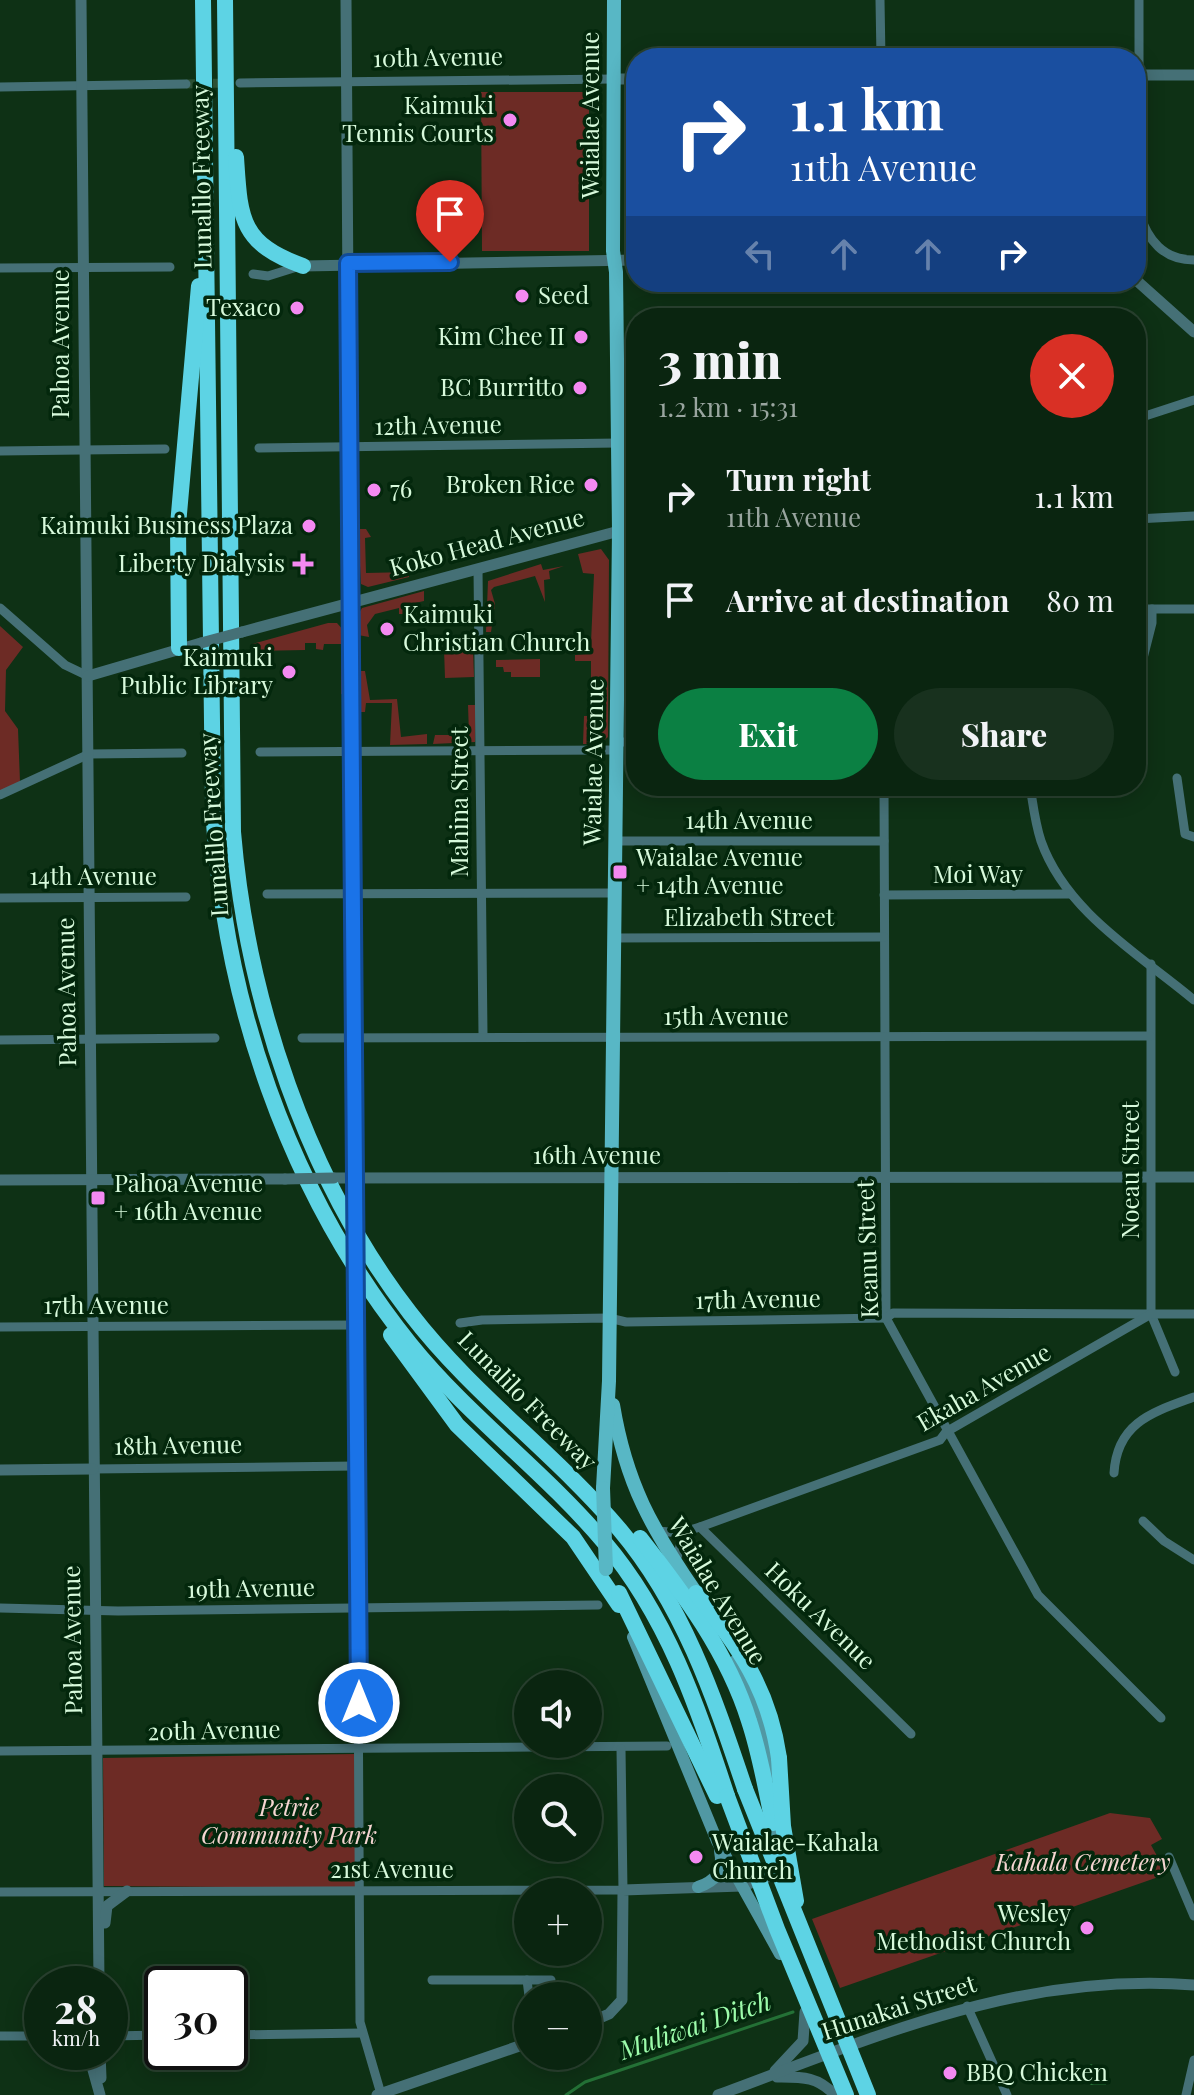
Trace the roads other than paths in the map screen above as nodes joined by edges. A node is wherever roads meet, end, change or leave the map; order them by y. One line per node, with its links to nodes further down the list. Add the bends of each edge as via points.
1 (81, 0): 17 (street, Pahoa Avenue)
2 (203, 0): 19 (highway, Lunalilo Freeway)
3 (227, 0): 25 (highway, via 241,213 261,246); 113 (highway, Lunalilo Freeway, via 231,785 245,928 288,1086 336,1190 410,1313)
4 (346, 0): 14 (street)
5 (614, 0): 12 (main road, Waialae Avenue)
6 (880, 0): 8 (street)
7 (1139, 0): 9 (street)
8 (881, 48)
9 (1138, 48)
10 (1146, 75): 11 (street)
11 (1194, 75)
12 (613, 79): 13 (street, 10th Avenue); 14 (street, 10th Avenue); 21 (main road, Waialae Avenue)
13 (626, 79)
14 (346, 81): 15 (street, 10th Avenue); 24 (street)
15 (240, 83)
16 (186, 84): 17 (street)
17 (81, 85): 18 (street); 26 (street, Pahoa Avenue)
18 (0, 87)
19 (205, 213): 55 (highway, via 178,525); 100 (highway, Lunalilo Freeway, via 213,802 221,897 235,976 262,1069)
20 (1146, 227): 23 (street, via 1164,254)
21 (614, 260): 22 (street); 24 (street); 32 (main road, Waialae Avenue)
22 (626, 260)
23 (1189, 260)
24 (348, 263): 25 (street); 38 (street)
25 (303, 266): 29 (street)
26 (83, 267): 27 (street); 28 (street); 40 (street, Pahoa Avenue)
27 (170, 267)
28 (0, 268)
29 (253, 274)
30 (1146, 289): 31 (street)
31 (1194, 332)
32 (617, 392): 33 (street); 36 (main road, Waialae Avenue)
33 (626, 392)
34 (1194, 400): 35 (street)
35 (1146, 416)
36 (618, 443): 38 (street, 12th Avenue); 45 (main road, Waialae Avenue)
37 (259, 448): 38 (street, 12th Avenue)
38 (350, 448): 47 (street)
39 (165, 449): 40 (street)
40 (83, 450): 41 (street); 56 (street, Pahoa Avenue)
41 (0, 451)
42 (1194, 516): 43 (street)
43 (1146, 518)
44 (626, 529): 45 (street, Koko Head Avenue)
45 (619, 531): 46 (street, Koko Head Avenue); 49 (main road, Waialae Avenue)
46 (478, 569): 47 (street, Koko Head Avenue); 59 (street, Mahina Street)
47 (348, 603): 55 (street, Koko Head Avenue, bridge); 61 (street)
48 (0, 608): 56 (street, via 65,665)
49 (618, 609): 50 (street); 58 (main road, Waialae Avenue)
50 (626, 609)
51 (1146, 609): 52 (street)
52 (1152, 609): 53 (street); 54 (street)
53 (1194, 609)
54 (1146, 647)
55 (179, 648): 56 (street, Koko Head Avenue)
56 (88, 676): 63 (street, Pahoa Avenue)
57 (626, 744): 58 (street)
58 (616, 746): 59 (street); 69 (main road, Waialae Avenue)
59 (480, 750): 61 (street); 71 (street, Mahina Street)
60 (260, 752): 61 (street)
61 (350, 752): 75 (street)
62 (182, 753): 63 (street)
63 (89, 754): 65 (street); 77 (street, Pahoa Avenue)
64 (1177, 778): 68 (street, via 1185,834)
65 (0, 795)
66 (884, 796): 70 (street, Keanu Street)
67 (1032, 796): 74 (street, via 1040,838)
68 (1194, 837)
69 (614, 841): 70 (street, 14th Avenue); 72 (main road, Waialae Avenue)
70 (884, 841): 76 (street, Keanu Street)
71 (480, 893): 72 (street); 75 (street); 84 (street, Mahina Street)
72 (613, 893): 81 (main road, Waialae Avenue)
73 (267, 894): 75 (street)
74 (1071, 894): 76 (street, Moi Way); 82 (street)
75 (351, 895): 87 (street)
76 (884, 895): 80 (street, Keanu Street)
77 (88, 897): 78 (street, 14th Avenue); 79 (street, 14th Avenue); 92 (street, Pahoa Avenue)
78 (186, 897)
79 (0, 898)
80 (884, 937): 81 (street, Elizabeth Street); 88 (street, Keanu Street)
81 (613, 938): 85 (main road, Waialae Avenue)
82 (1151, 964): 83 (street); 86 (street, Noeau Street)
83 (1194, 1000)
84 (483, 1035): 85 (street, 15th Avenue); 87 (street, 15th Avenue)
85 (613, 1036): 88 (street, 15th Avenue); 96 (main road, Waialae Avenue)
86 (1150, 1036): 88 (street, 15th Avenue); 93 (street, Noeau Street)
87 (352, 1037): 90 (street, 15th Avenue); 95 (street)
88 (884, 1037): 97 (street, Keanu Street)
89 (215, 1038): 92 (street)
90 (302, 1038)
91 (0, 1040): 92 (street)
92 (89, 1040): 98 (street, Pahoa Avenue)
93 (1151, 1177): 94 (street, 16th Avenue); 97 (street, 16th Avenue); 101 (street, Noeau Street)
94 (1194, 1177)
95 (354, 1178): 96 (street, 16th Avenue); 98 (street, 16th Avenue, bridge); 106 (street, bridge)
96 (612, 1178): 97 (street, 16th Avenue); 103 (main road, Waialae Avenue)
97 (885, 1178): 104 (street, Keanu Street)
98 (91, 1179): 99 (street, 16th Avenue); 107 (street, Pahoa Avenue)
99 (0, 1180)
100 (316, 1202): 126 (highway, via 366,1295 419,1376 457,1425 573,1537); 137 (highway, Lunalilo Freeway, via 363,1281 413,1347 589,1524 639,1587 688,1683)
101 (1151, 1314): 102 (street, Ekaha Avenue); 104 (street, 17th Avenue, via 893,1313); 109 (street, Noeau Street); 112 (street, Ekaha Avenue)
102 (1194, 1314)
103 (609, 1318): 104 (street, 17th Avenue); 105 (street, 17th Avenue); 110 (main road, Waialae Avenue)
104 (886, 1318): 112 (street, Keanu Street)
105 (460, 1323)
106 (356, 1325): 107 (street, 17th Avenue); 114 (street)
107 (91, 1326): 108 (street, 17th Avenue); 115 (street, Pahoa Avenue)
108 (0, 1327)
109 (1175, 1372)
110 (609, 1381): 120 (main road, Waialae Avenue, via 631,1480); 123 (main road, Waialae Avenue, bridge, via 603,1488)
111 (1194, 1397): 117 (street, via 1138,1419 1120,1443)
112 (946, 1432): 119 (street, Ekaha Avenue, via 924,1447); 130 (street, Keanu Street, via 1038,1595)
113 (525, 1435): 138 (highway, via 593,1487 629,1524 702,1622 749,1720); 150 (highway, Lunalilo Freeway, bridge, via 612,1521 661,1588 705,1675)
114 (356, 1466): 115 (street, 18th Avenue); 127 (street)
115 (93, 1469): 116 (street, 18th Avenue); 129 (street, Pahoa Avenue)
116 (0, 1470)
117 (1114, 1473)
118 (1143, 1521): 121 (street)
119 (700, 1527): 120 (street, Ekaha Avenue, via 680,1533); 122 (street, via 682,1539); 131 (street, Hoku Avenue)
120 (653, 1529): 122 (main road, Waialae Avenue)
121 (1194, 1560)
122 (676, 1564): 124 (main road, Waialae Avenue)
123 (608, 1574): 126 (main road, Waialae Avenue); 137 (highway)
124 (696, 1593): 138 (main road, Waialae Avenue, via 736,1658 759,1716 768,1750); 150 (highway, bridge, via 759,1683 773,1719 783,1826)
125 (598, 1605): 127 (street, 19th Avenue)
126 (619, 1605): 139 (main road, Waialae Avenue)
127 (358, 1607): 129 (street, 19th Avenue); 134 (street)
128 (0, 1608): 129 (street, 19th Avenue)
129 (95, 1609): 136 (street, Pahoa Avenue)
130 (1161, 1718)
131 (911, 1734)
132 (667, 1746): 133 (street, 20th Avenue)
133 (621, 1749): 134 (street, 20th Avenue); 144 (street)
134 (359, 1750): 136 (street, 20th Avenue); 148 (street)
135 (0, 1751): 136 (street, 20th Avenue)
136 (97, 1753): 145 (street, Pahoa Avenue)
137 (722, 1796): 175 (highway, Lunalilo Freeway, bridge)
138 (773, 1823): 141 (main road, Waialae Avenue)
139 (717, 1841): 142 (main road, Waialae Avenue); 143 (main road, via 721,1867 713,1880)
140 (1169, 1857): 149 (street)
141 (782, 1872): 142 (street, 21st Avenue); 164 (main road, Waialae Avenue)
142 (742, 1886): 143 (street, 21st Avenue); 158 (main road, Waialae Avenue, via 777,1947)
143 (698, 1887): 144 (street, 21st Avenue)
144 (623, 1890): 148 (street, 21st Avenue); 159 (street, via 622,2000)
145 (98, 1891): 146 (street, 21st Avenue); 147 (street, 21st Avenue); 151 (street, Pahoa Avenue)
146 (127, 1891): 148 (street, 21st Avenue); 151 (street, via 105,1910)
147 (0, 1892)
148 (359, 1892): 160 (street)
149 (1194, 1916)
150 (807, 1949): 176 (highway, Lunalilo Freeway, bridge)
151 (99, 1958): 152 (street, Pahoa Avenue)
152 (99, 1966)
153 (432, 1980): 154 (street)
154 (527, 1980): 155 (street)
155 (551, 1980)
156 (1194, 1985): 157 (street, Hunakai Street, via 1079,1986)
157 (967, 2006): 164 (street, Hunakai Street); 178 (street)
158 (805, 2012): 166 (main road, Waialae Avenue); 170 (street, via 803,2041)
159 (602, 2017)
160 (362, 2033): 161 (street); 171 (street)
161 (248, 2035)
162 (0, 2036): 163 (street)
163 (24, 2036)
164 (854, 2045): 166 (street, Hunakai Street); 177 (main road, Waialae Avenue)
165 (514, 2048): 171 (street)
166 (824, 2056): 170 (street, Hunakai Street); 174 (main road, Waialae Avenue)
167 (1194, 2060): 179 (street)
168 (93, 2070): 172 (street)
169 (100, 2070): 172 (street)
170 (768, 2077): 173 (street, Hunakai Street); 174 (street, via 811,2077)
171 (379, 2094)
172 (101, 2095)
173 (718, 2095)
174 (838, 2095)
175 (846, 2095)
176 (868, 2095)
177 (875, 2095)
178 (1007, 2095)
179 (1186, 2095)

